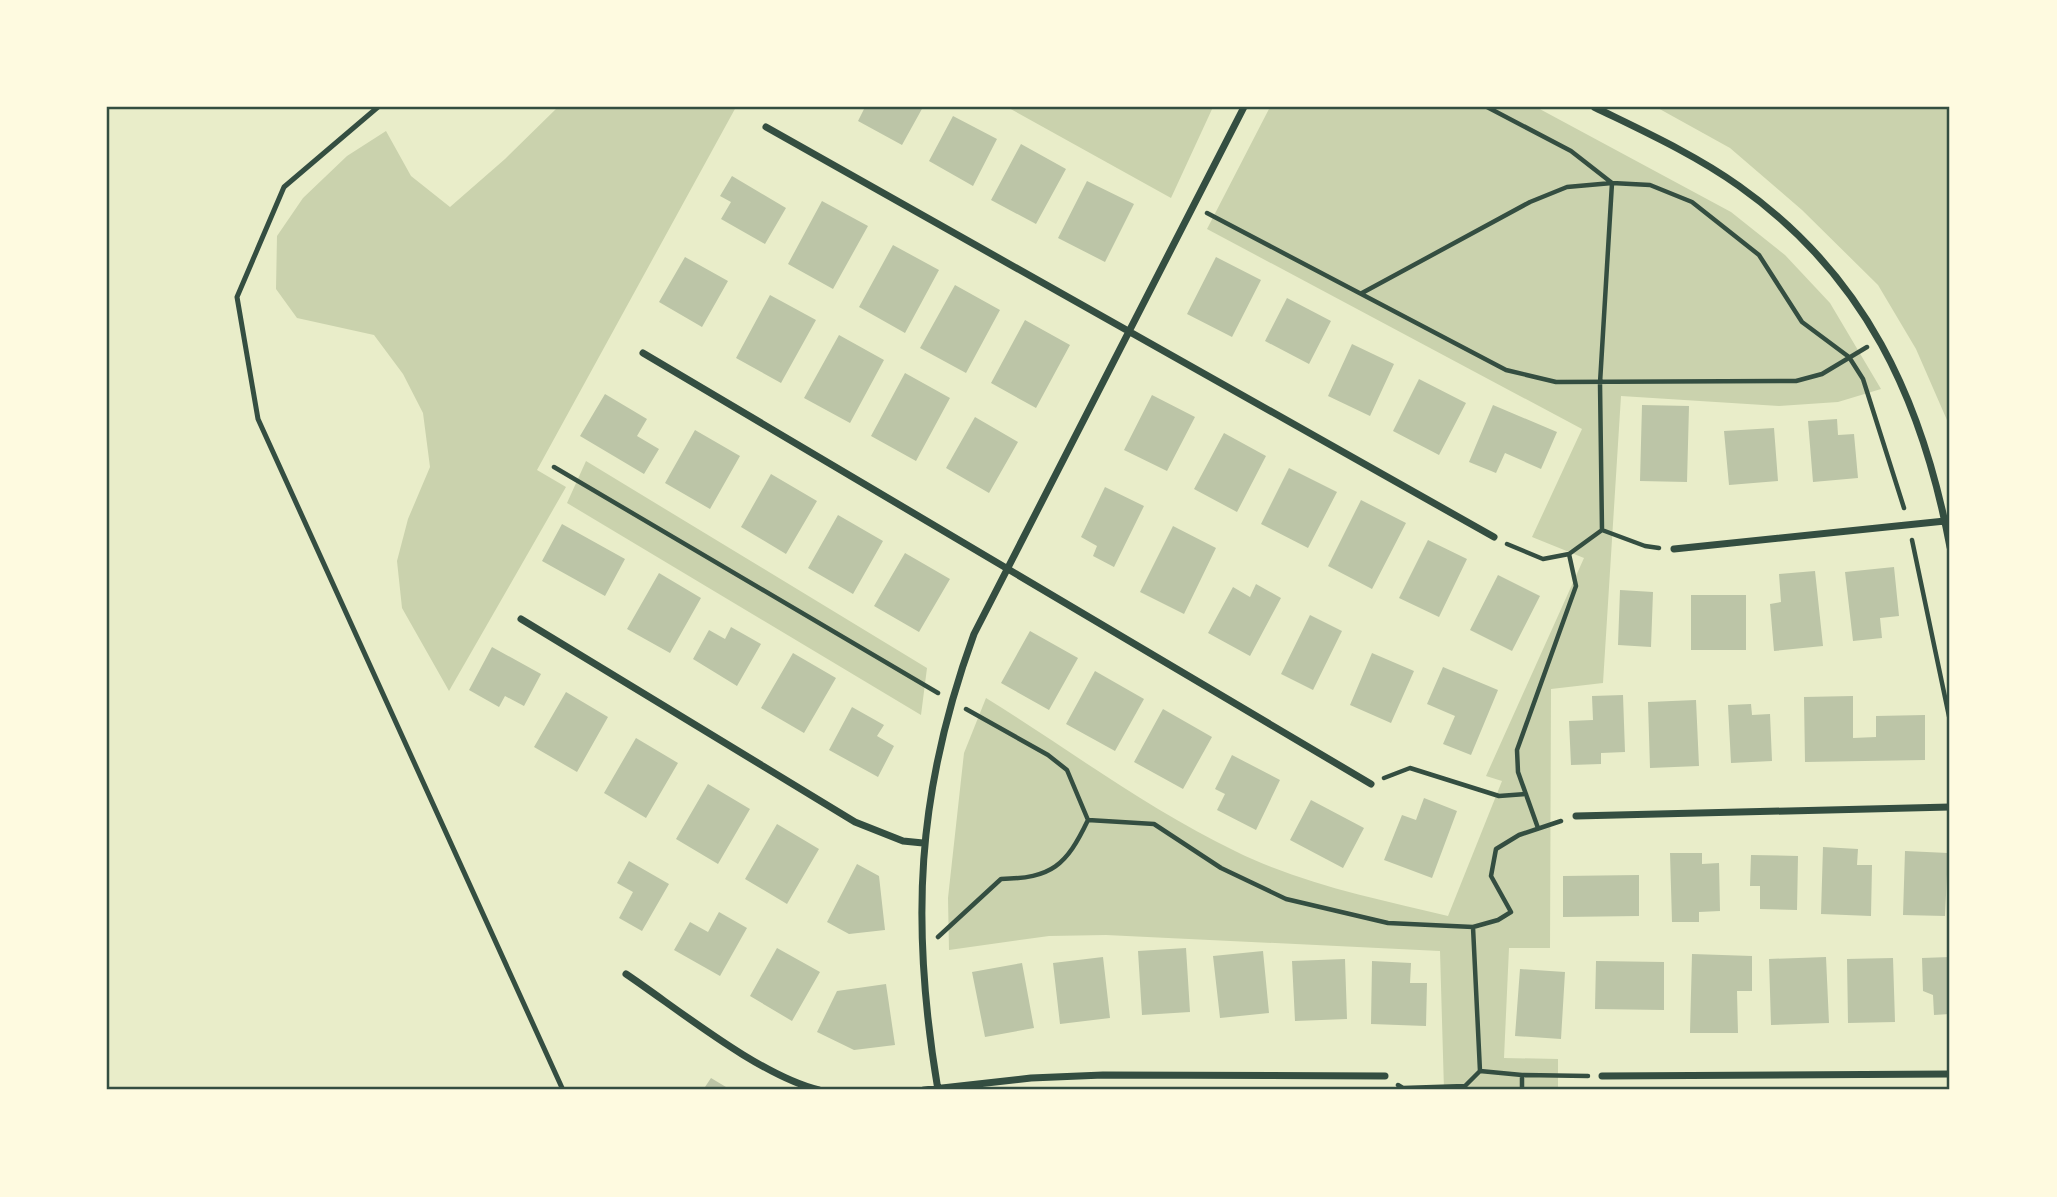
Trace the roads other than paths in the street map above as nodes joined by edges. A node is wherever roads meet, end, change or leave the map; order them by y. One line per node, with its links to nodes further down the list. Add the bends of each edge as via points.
1 (378, 107): 22 (lane, via 284,187 237,297 258,419)
2 (1244, 107): 5 (street)
3 (1594, 107): 7 (street, via 1738,185 1820,254 1850,291 1879,339 1922,438)
4 (766, 127): 5 (street)
5 (1129, 332): 8 (street); 11 (street)
6 (643, 353): 11 (street)
7 (1945, 522): 9 (street); 10 (street)
8 (1494, 537)
9 (1950, 547)
10 (1674, 549)
11 (1007, 569): 13 (street); 16 (street, via 974,634 951,701)
12 (521, 619): 16 (street, via 855,822 903,841)
13 (1371, 784)
14 (1950, 807): 15 (street)
15 (1576, 816)
16 (923, 843): 21 (street, via 922,952)
17 (626, 974): 23 (street, via 768,1070)
18 (1950, 1074): 20 (street)
19 (1385, 1076): 21 (street, via 1103,1075)
20 (1602, 1076)
21 (937, 1089): 24 (street)
22 (563, 1090)
23 (819, 1090)
24 (924, 1090)

